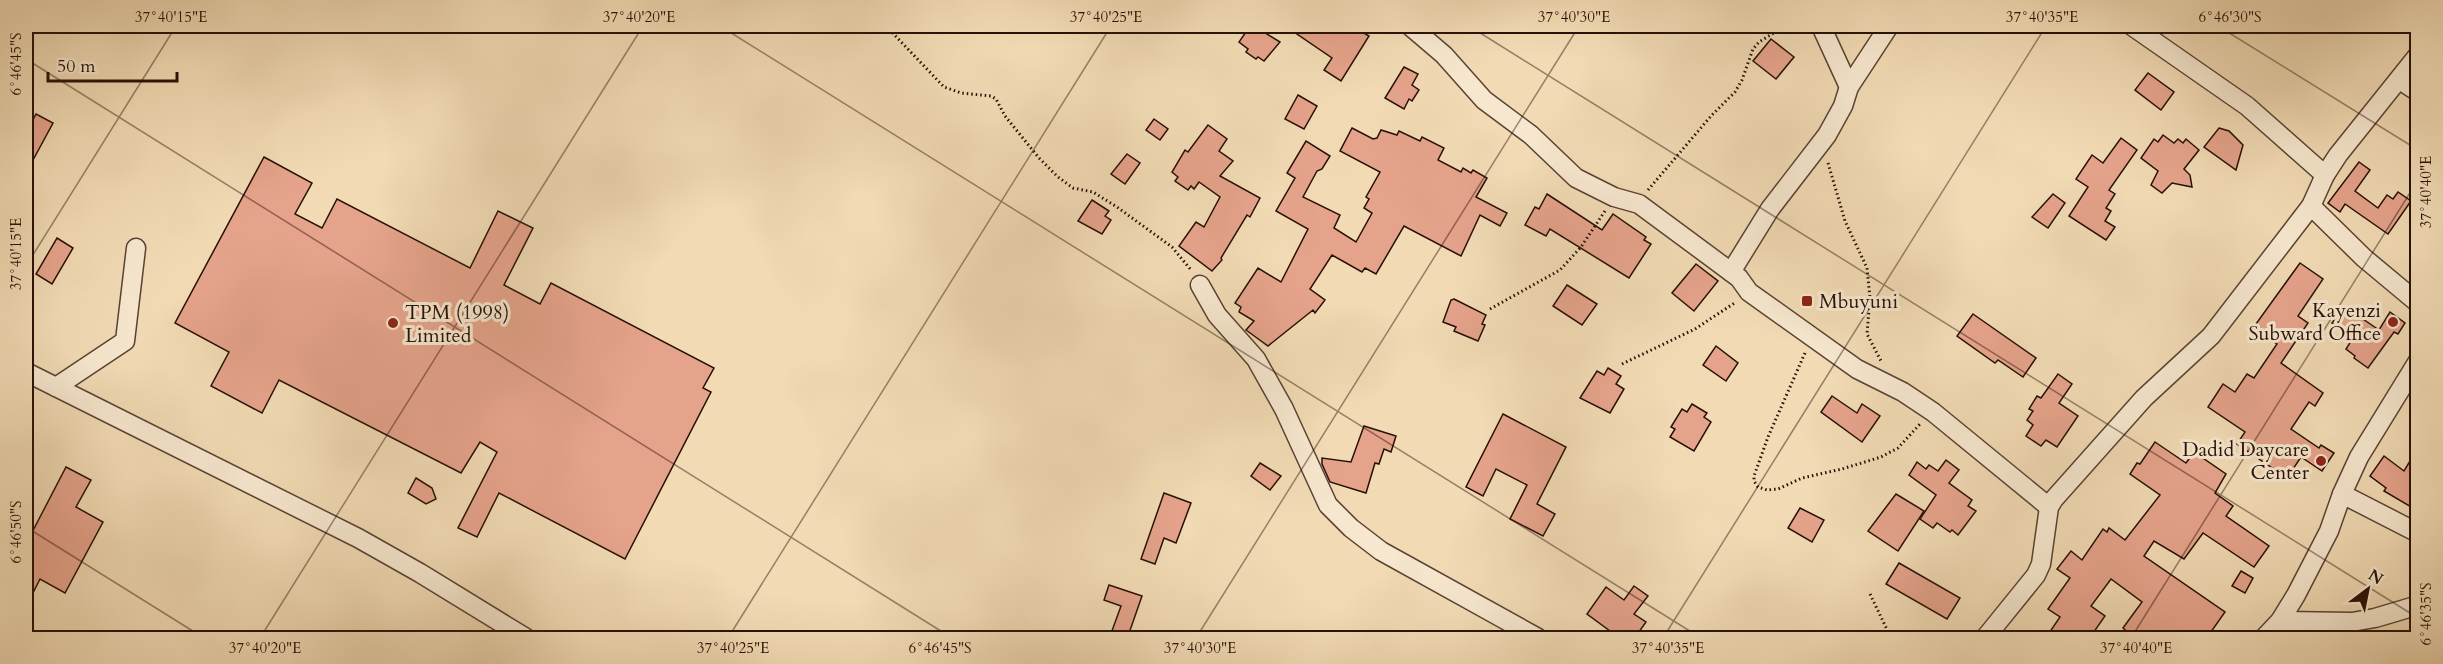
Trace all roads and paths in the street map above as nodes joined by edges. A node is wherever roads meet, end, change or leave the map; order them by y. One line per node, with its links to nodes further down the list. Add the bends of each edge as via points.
1 (886, 26): 18 (path, via 944,87 996,99 1038,158 1058,177 1073,188 1093,192 1172,247)
2 (1410, 26): 13 (street, via 1444,55 1484,100 1531,135 1576,178)
3 (1793, 26): 14 (path, via 1758,42 1735,92 1665,169)
4 (1821, 26): 9 (street)
5 (1889, 26): 9 (street)
6 (2132, 26): 12 (street, via 2247,106)
7 (2418, 55): 8 (street)
8 (2400, 80): 10 (street); 12 (street)
9 (1849, 87): 11 (street)
10 (2418, 92)
11 (1827, 135): 17 (street, via 1770,209); 25 (path, via 1828,163 1845,220 1867,268 1868,334)
12 (2325, 175): 15 (street)
13 (1614, 197): 14 (street); 21 (path, via 1581,248 1560,270)
14 (1639, 204): 17 (street)
15 (2311, 206): 20 (street); 30 (street, via 2211,336 2145,398)
16 (136, 248): 27 (street, via 124,340)
17 (1731, 272): 19 (street)
18 (1200, 285): 36 (street, via 1217,315 1256,358 1328,505 1381,551)
19 (1749, 292): 22 (street); 24 (path, via 1695,329)
20 (2418, 303)
21 (1490, 309)
22 (1812, 338): 28 (street); 28 (path, via 1768,437 1754,476 1758,487 1778,489 1802,478 1881,457 1898,448)
23 (2418, 361): 29 (street, via 2359,457)
24 (1622, 364)
25 (1885, 367)
26 (26, 372): 27 (street)
27 (56, 387): 35 (street, via 358,538)
28 (1933, 412): 30 (street)
29 (2342, 494): 31 (street); 34 (street, via 2329,531)
30 (2049, 507): 38 (street, via 2037,574)
31 (2418, 533)
32 (1870, 594): 37 (path)
33 (2418, 609): 34 (street)
34 (2274, 631)
35 (526, 639)
36 (1538, 639)
37 (1891, 639)
38 (1985, 639)

